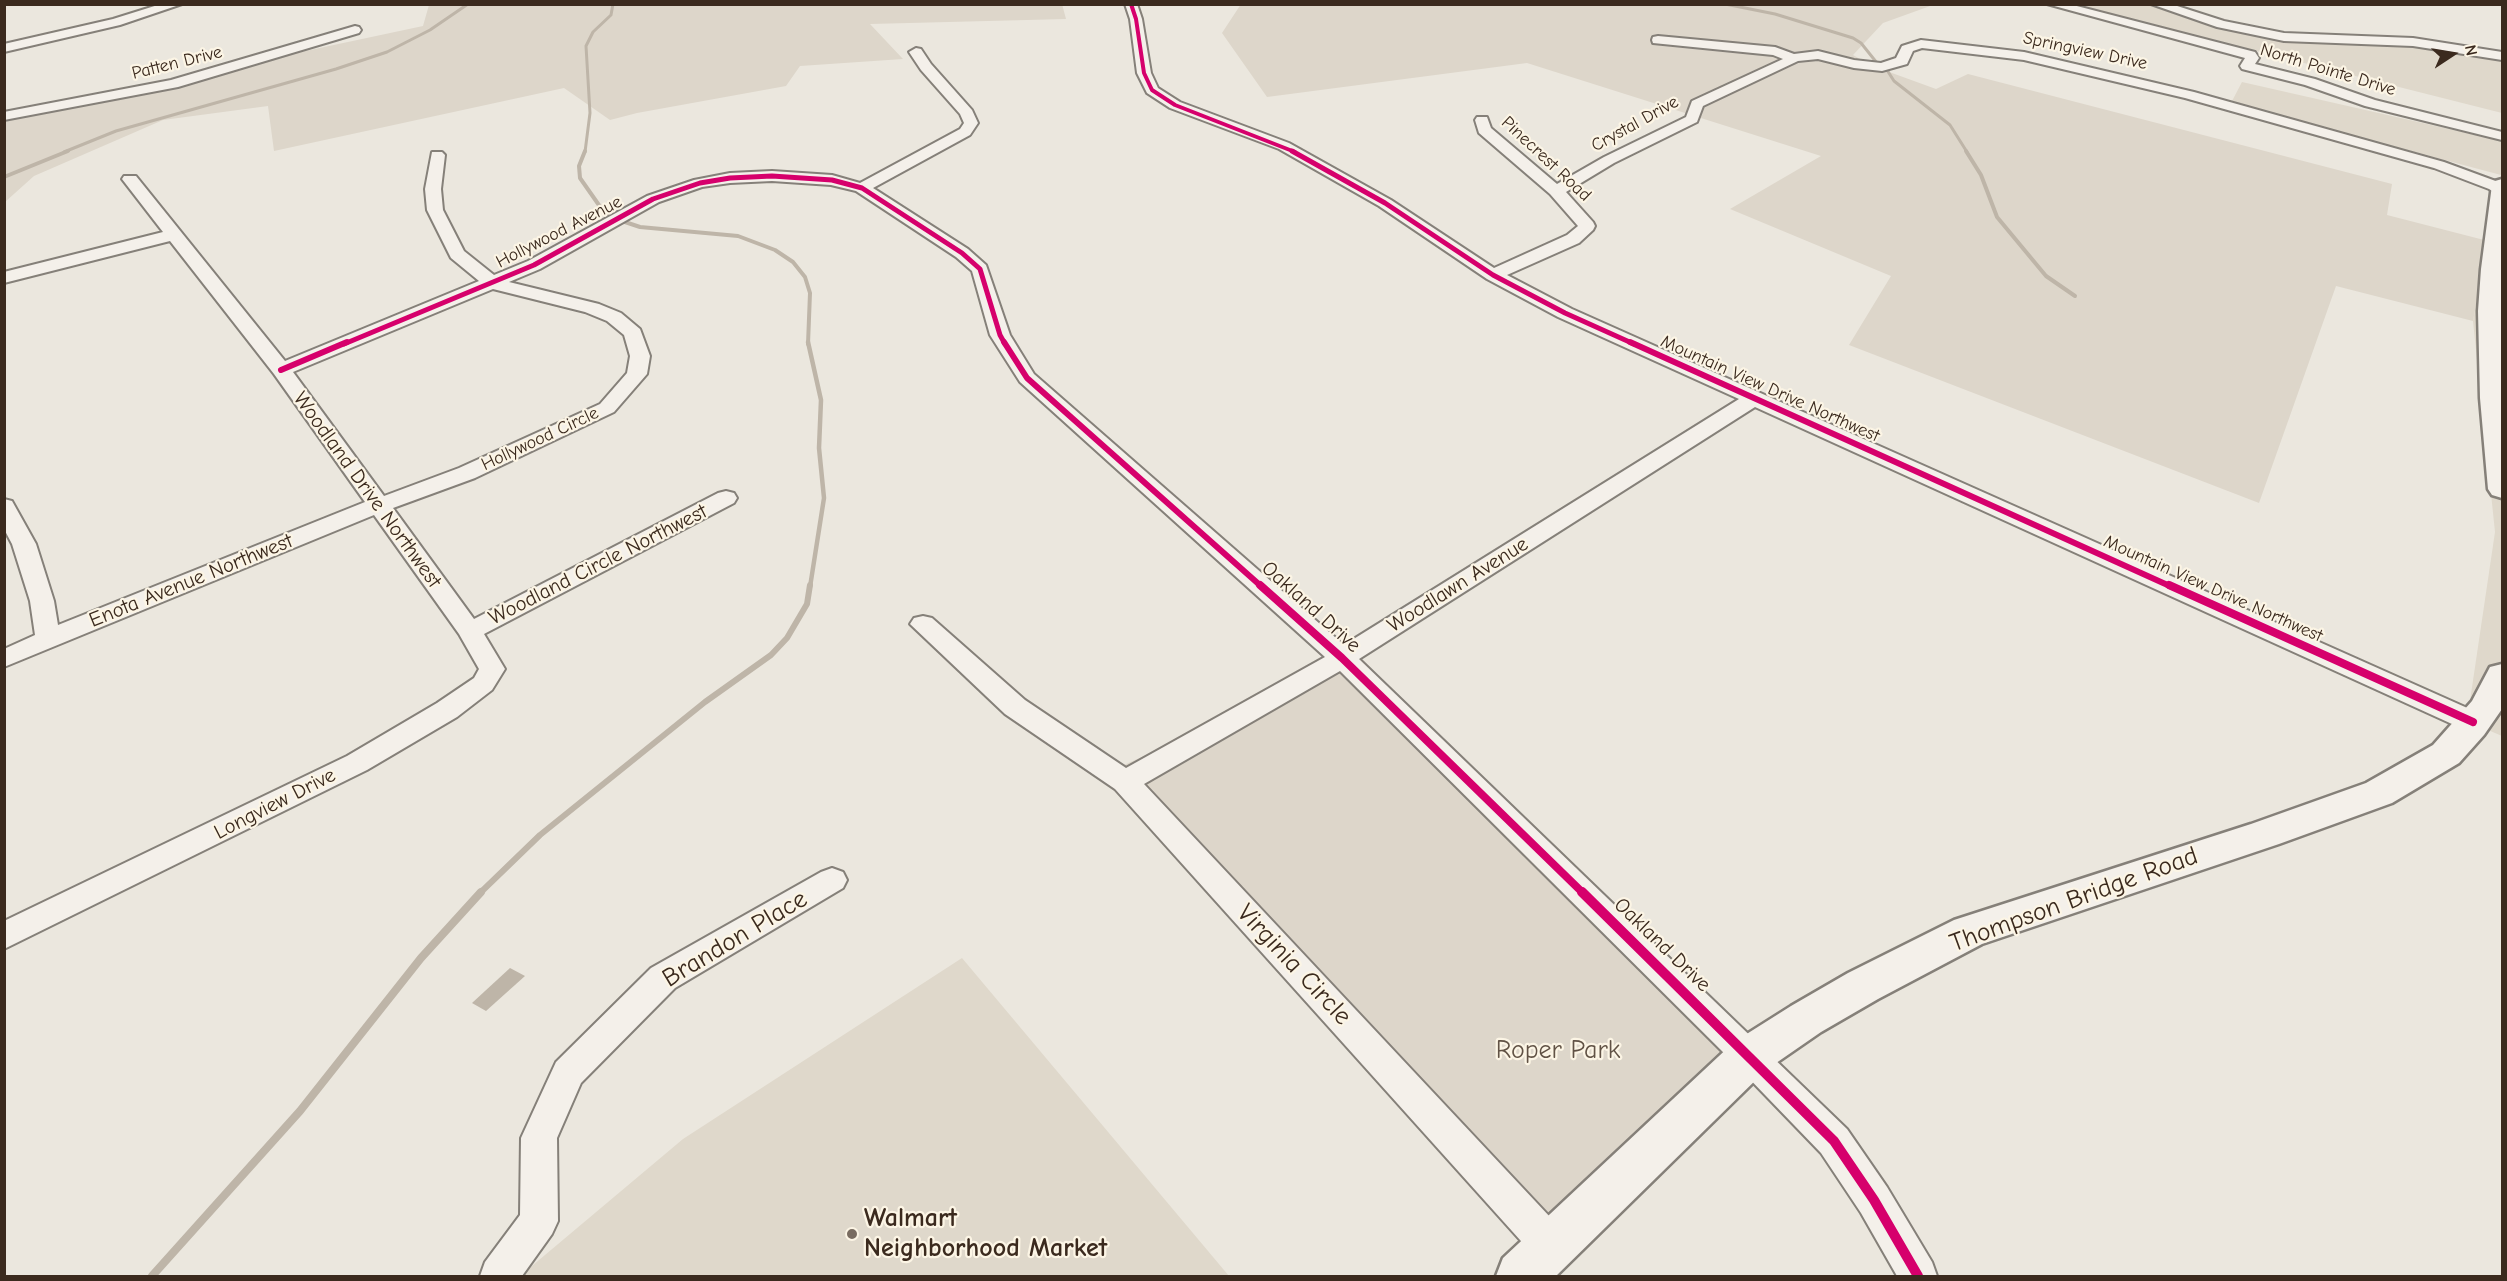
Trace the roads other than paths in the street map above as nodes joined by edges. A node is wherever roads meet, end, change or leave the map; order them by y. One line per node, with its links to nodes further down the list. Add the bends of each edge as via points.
1 (176, 4): 9 (street)
2 (1131, 4): 22 (street, Mountain View Drive Northwest, via 1144,73 1152,90 1183,108 1284,146 1385,203)
3 (2053, 4): 15 (street, North Pointe Drive, via 2250,55 2247,66 2370,103)
4 (2157, 4): 11 (street, via 2221,24 2284,37 2413,42)
5 (355, 30): 13 (street, Patten Drive, via 173,84)
6 (1936, 32): 8 (street)
7 (1658, 40): 12 (street, via 1775,51)
8 (1921, 44): 12 (street, via 1907,49 1902,61 1882,67 1818,55); 20 (street, Springview Drive, via 2024,56 2189,95 2439,165 2495,186)
9 (4, 48)
10 (916, 52): 18 (street, via 967,113 970,123 965,132)
11 (2502, 56)
12 (1793, 58): 19 (street, Crystal Drive, via 1697,104 1692,119)
13 (4, 116)
14 (1482, 120): 19 (street, Pinecrest Road, via 1484,130)
15 (2502, 136)
16 (437, 155): 24 (street, Hollywood Circle, via 435,210 457,254)
17 (130, 179): 21 (street, Woodland Drive Northwest)
18 (862, 188): 24 (street, Hollywood Avenue, via 832,180 772,176 700,183 653,199 534,265); 34 (street, Oakland Drive, via 962,253 980,269 1000,335 1027,378)
19 (1556, 191): 22 (street, Pinecrest Road, via 1587,226 1573,239)
20 (2502, 197): 27 (highway, via 2490,311)
21 (173, 235): 23 (street); 25 (street, Woodland Drive Northwest)
22 (1492, 275): 26 (street, Mountain View Drive Northwest, via 1564,313)
23 (4, 278)
24 (492, 283): 25 (street, Hollywood Avenue); 30 (street, Hollywood Circle, via 614,317 633,333 640,356 637,374 606,408 467,472)
25 (281, 370): 30 (street, Woodland Drive Northwest)
26 (1755, 398): 34 (street, Woodlawn Avenue); 37 (street, Mountain View Drive Northwest)
27 (2502, 489)
28 (726, 498): 32 (street, Woodland Circle Northwest)
29 (4, 506): 33 (street, via 24,544 42,600)
30 (379, 506): 32 (street, Woodland Drive Northwest); 33 (street, Enota Avenue Northwest)
31 (923, 624): 38 (street, Virginia Circle, via 1015,707)
32 (470, 631): 40 (street, Longview Drive, via 492,669 483,684 447,710 347,768)
33 (48, 639): 35 (street, Enota Avenue Northwest)
34 (1342, 658): 38 (street, Woodlawn Avenue); 41 (street, Oakland Drive)
35 (4, 660)
36 (2502, 675): 37 (highway, Thompson Bridge Road, via 2487,706)
37 (2473, 722): 41 (highway, Thompson Bridge Road, via 2446,754 2379,792 1968,933 1863,986)
38 (1125, 782): 42 (street, Virginia Circle)
39 (832, 880): 43 (street, Brandon Place, via 663,978 568,1073 539,1138 539,1221)
40 (4, 936)
41 (1750, 1056): 42 (highway, Thompson Bridge Road); 45 (street, Oakland Drive, via 1834,1141)
42 (1552, 1246): 44 (highway, Thompson Bridge Road)
43 (499, 1276)
44 (1521, 1276)
45 (1918, 1276)

